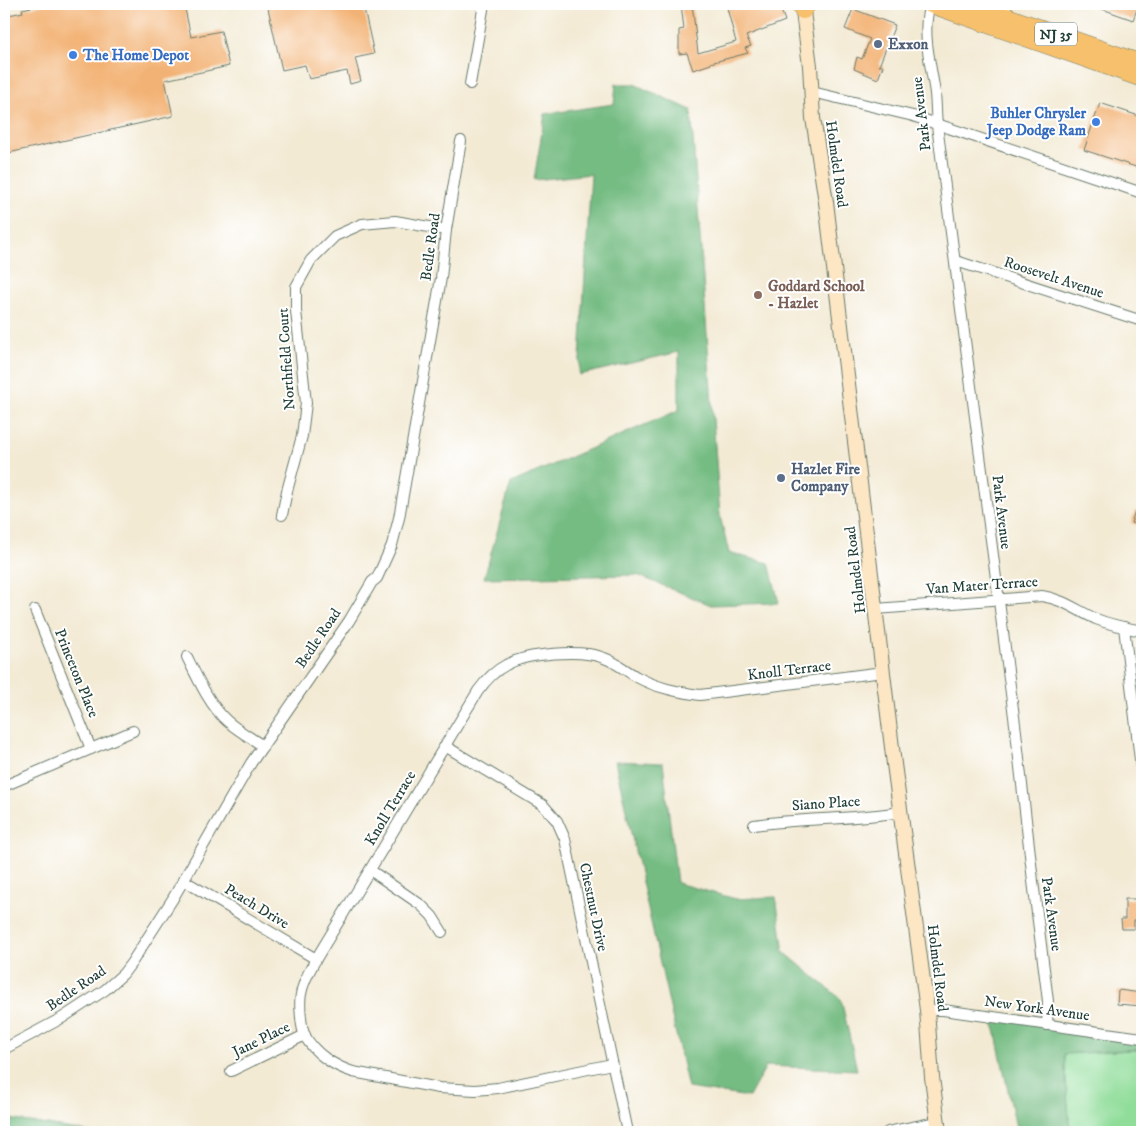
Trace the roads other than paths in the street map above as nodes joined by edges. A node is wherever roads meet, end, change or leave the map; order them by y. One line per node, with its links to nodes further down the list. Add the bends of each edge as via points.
1 (484, 4): 8 (street)
2 (931, 4): 7 (highway, NJ 35); 10 (street, Park Avenue, via 926,32)
3 (970, 4): 5 (highway, NJ 35)
4 (804, 6): 9 (main road, Holmdel Road)
5 (1005, 10): 6 (highway, NJ 35)
6 (1142, 64)
7 (1142, 78)
8 (470, 84)
9 (812, 92): 10 (street, via 913,116); 18 (main road, Holmdel Road)
10 (937, 125): 12 (street); 14 (street, Park Avenue)
11 (462, 141): 13 (street, Bedle Road)
12 (1142, 193)
13 (446, 230): 16 (street, Northfield Court, via 395,220 362,224 335,236 311,260 296,288 306,404 302,436); 25 (street, Bedle Road, via 441,278 392,545 377,578)
14 (956, 261): 15 (street, Roosevelt Avenue); 17 (street, Park Avenue)
15 (1142, 321)
16 (282, 515)
17 (998, 598): 18 (street, Van Mater Terrace); 20 (street, Van Mater Terrace, via 1050,597 1096,619); 37 (street, Park Avenue, via 1048,1001)
18 (876, 609): 23 (main road, Holmdel Road)
19 (35, 610): 27 (street, Princeton Place)
20 (1124, 627): 21 (street, Van Mater Terrace); 28 (street)
21 (1142, 631)
22 (187, 657): 25 (street, via 218,711)
23 (883, 672): 26 (street, Knoll Terrace, via 700,694 651,684 612,661 594,655 574,653 530,657 506,664 487,679); 30 (main road, Holmdel Road)
24 (133, 731): 27 (street)
25 (262, 746): 33 (street, Bedle Road)
26 (445, 746): 32 (street, Knoll Terrace); 41 (street, Chestnut Drive, via 536,800 557,821 565,840)
27 (91, 748): 29 (street)
28 (1142, 776)
29 (4, 786)
30 (900, 812): 31 (street, Siano Place); 36 (main road, Holmdel Road)
31 (754, 825)
32 (370, 870): 34 (street, via 421,905); 35 (street, Knoll Terrace)
33 (183, 880): 35 (street, Peach Drive); 40 (street, Bedle Road, via 132,962 115,982 69,1014)
34 (442, 932)
35 (316, 958): 38 (street, Knoll Terrace, via 301,994)
36 (927, 1010): 37 (street, New York Avenue); 43 (main road, Holmdel Road)
37 (1047, 1025): 39 (street, New York Avenue)
38 (305, 1035): 41 (street, Knoll Terrace, via 318,1052 338,1067 455,1090 498,1088); 42 (street, Jane Place)
39 (1142, 1038)
40 (4, 1049)
41 (612, 1064): 44 (street, Chestnut Drive)
42 (231, 1071)
43 (938, 1127): 45 (street)
44 (626, 1132)
45 (888, 1132)

